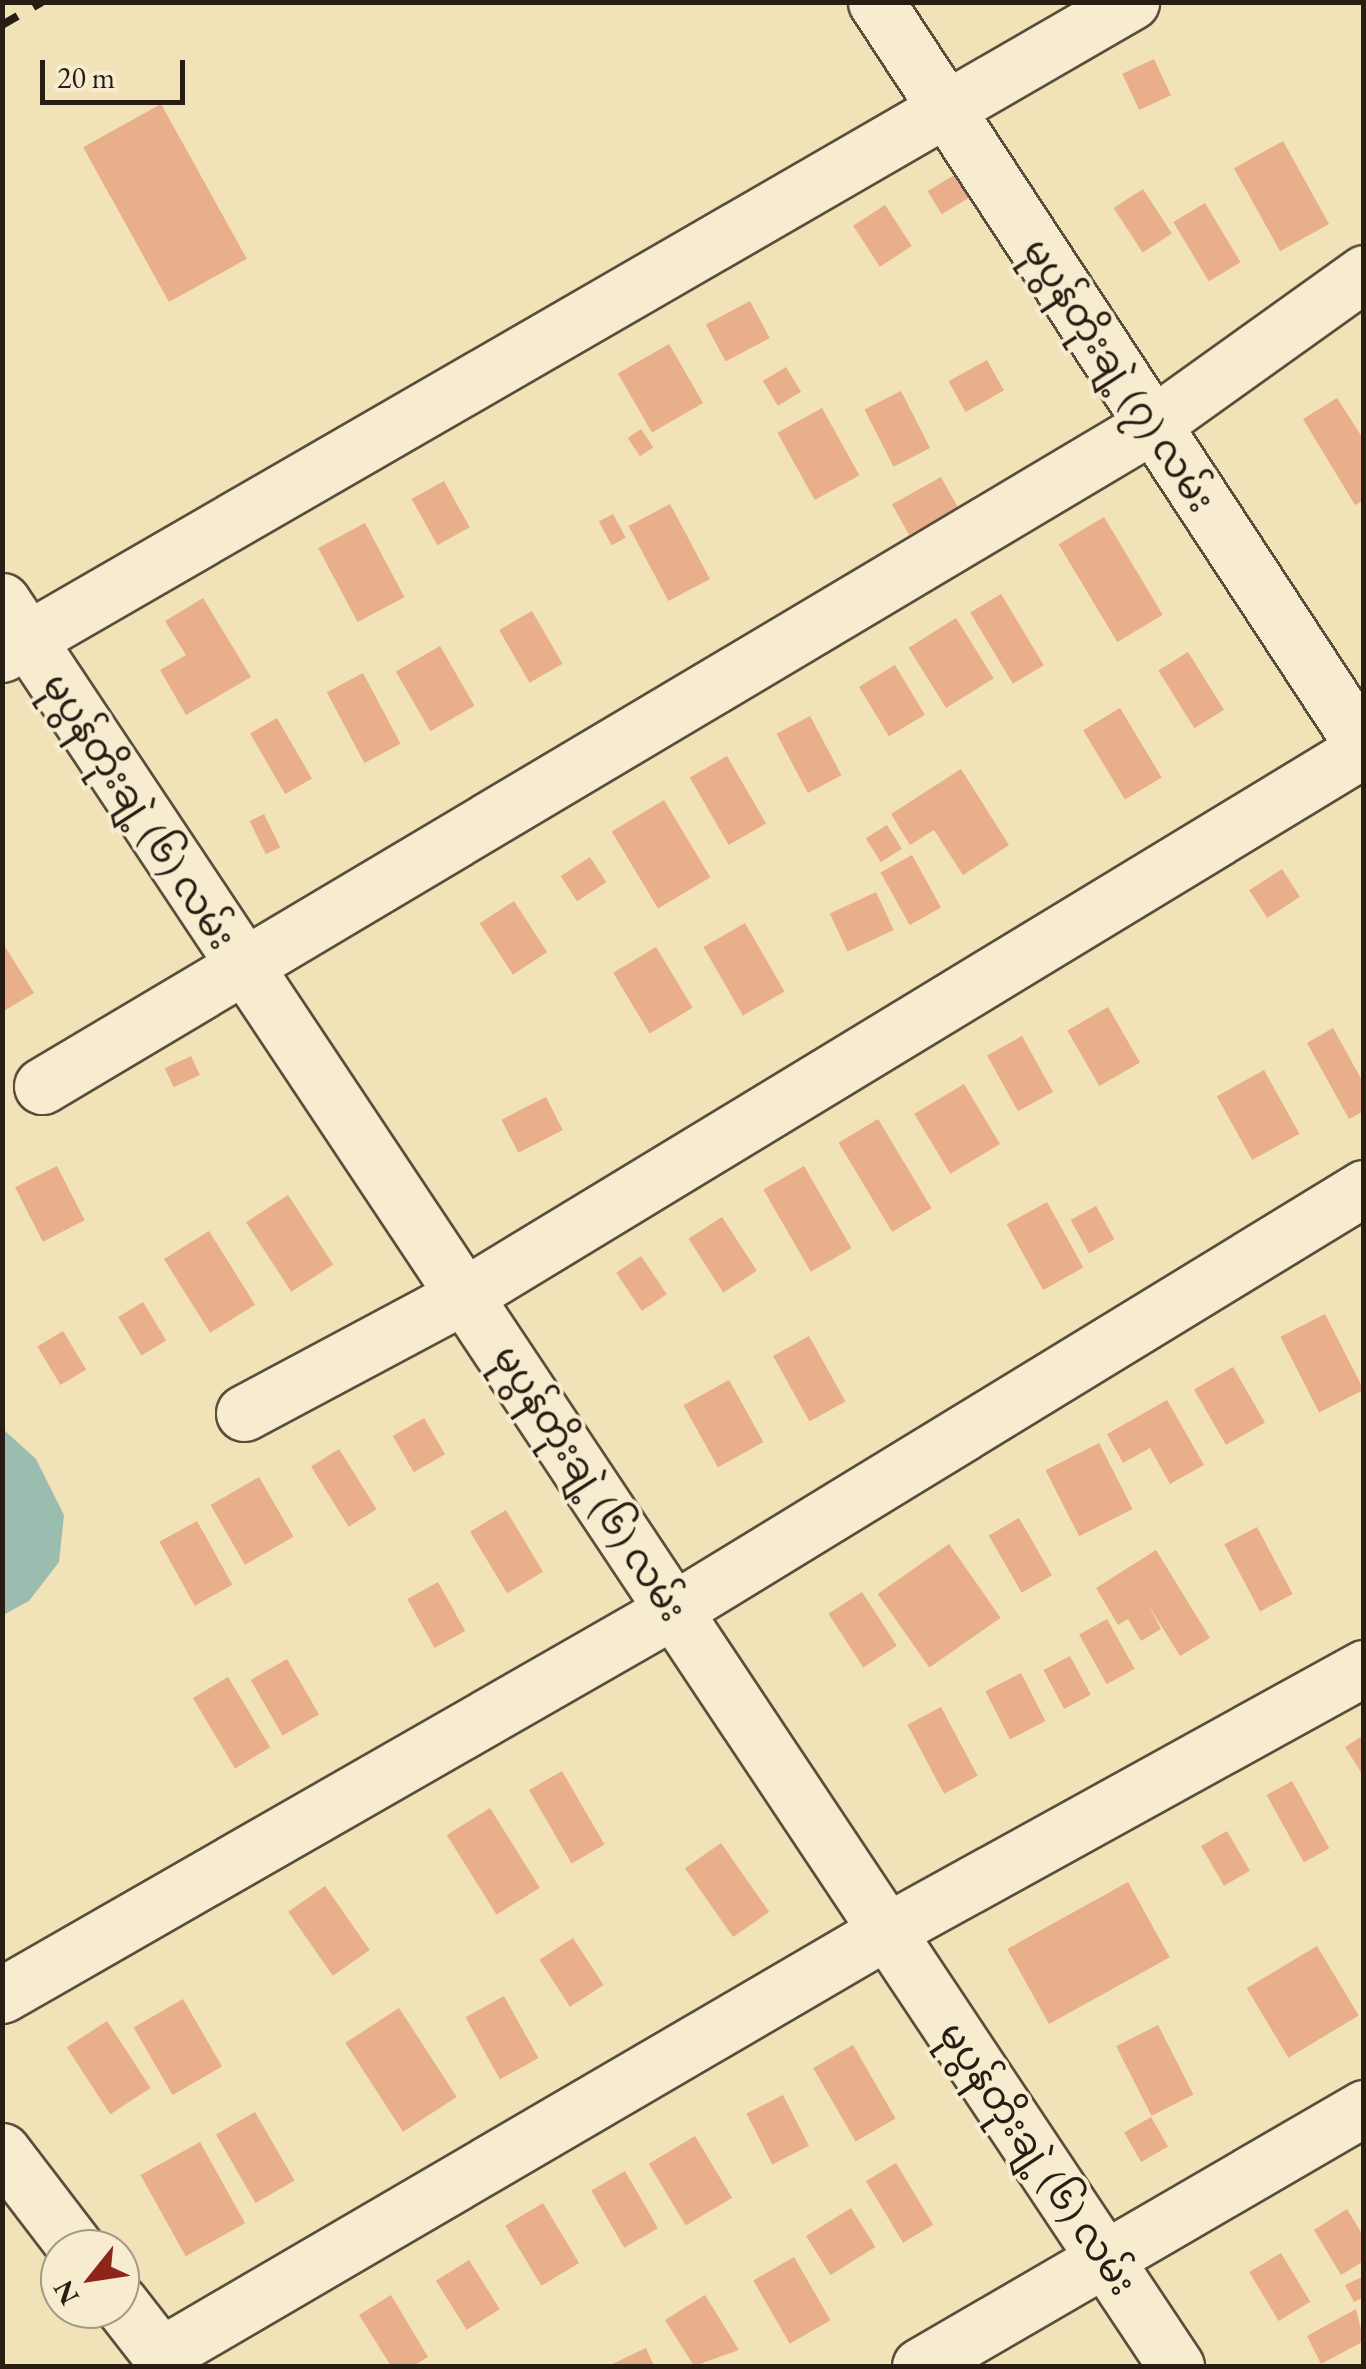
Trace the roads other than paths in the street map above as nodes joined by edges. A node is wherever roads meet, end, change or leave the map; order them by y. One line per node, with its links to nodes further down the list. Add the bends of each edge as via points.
1 (876, 2): 3 (street, မုပွန်တိုးချဲ့ (၇) လမ်း)
2 (1131, 2): 3 (street)
3 (947, 112): 5 (street, မုပွန်တိုးချဲ့ (၇) လမ်း); 6 (street)
4 (1364, 273): 5 (street)
5 (1152, 425): 7 (street, မုပွန်တိုးချဲ့ (၇) လမ်း); 8 (street)
6 (11, 632): 8 (street, မုပွန်တိုးချဲ့ (၆) လမ်း)
7 (1364, 748): 11 (street)
8 (243, 971): 9 (street); 11 (street, မုပွန်တိုးချဲ့ (၆) လမ်း)
9 (42, 1086)
10 (1364, 1188): 13 (street)
11 (467, 1294): 12 (street); 13 (street, မုပွန်တိုးချဲ့ (၆) လမ်း)
12 (244, 1414)
13 (672, 1610): 15 (street, မုပွန်တိုးချဲ့ (၆) လမ်း); 16 (street)
14 (1364, 1668): 15 (street)
15 (887, 1931): 20 (street, မုပွန်တိုးချဲ့ (၆) လမ်း); 22 (street)
16 (2, 1995)
17 (1364, 2108): 20 (street)
18 (2, 2151): 19 (street)
19 (62, 2229)
20 (1103, 2258): 23 (street); 24 (street, မုပွန်တိုးချဲ့ (၆) လမ်း)
21 (140, 2329): 22 (street)
22 (165, 2361)
23 (920, 2366)
24 (1176, 2366)

